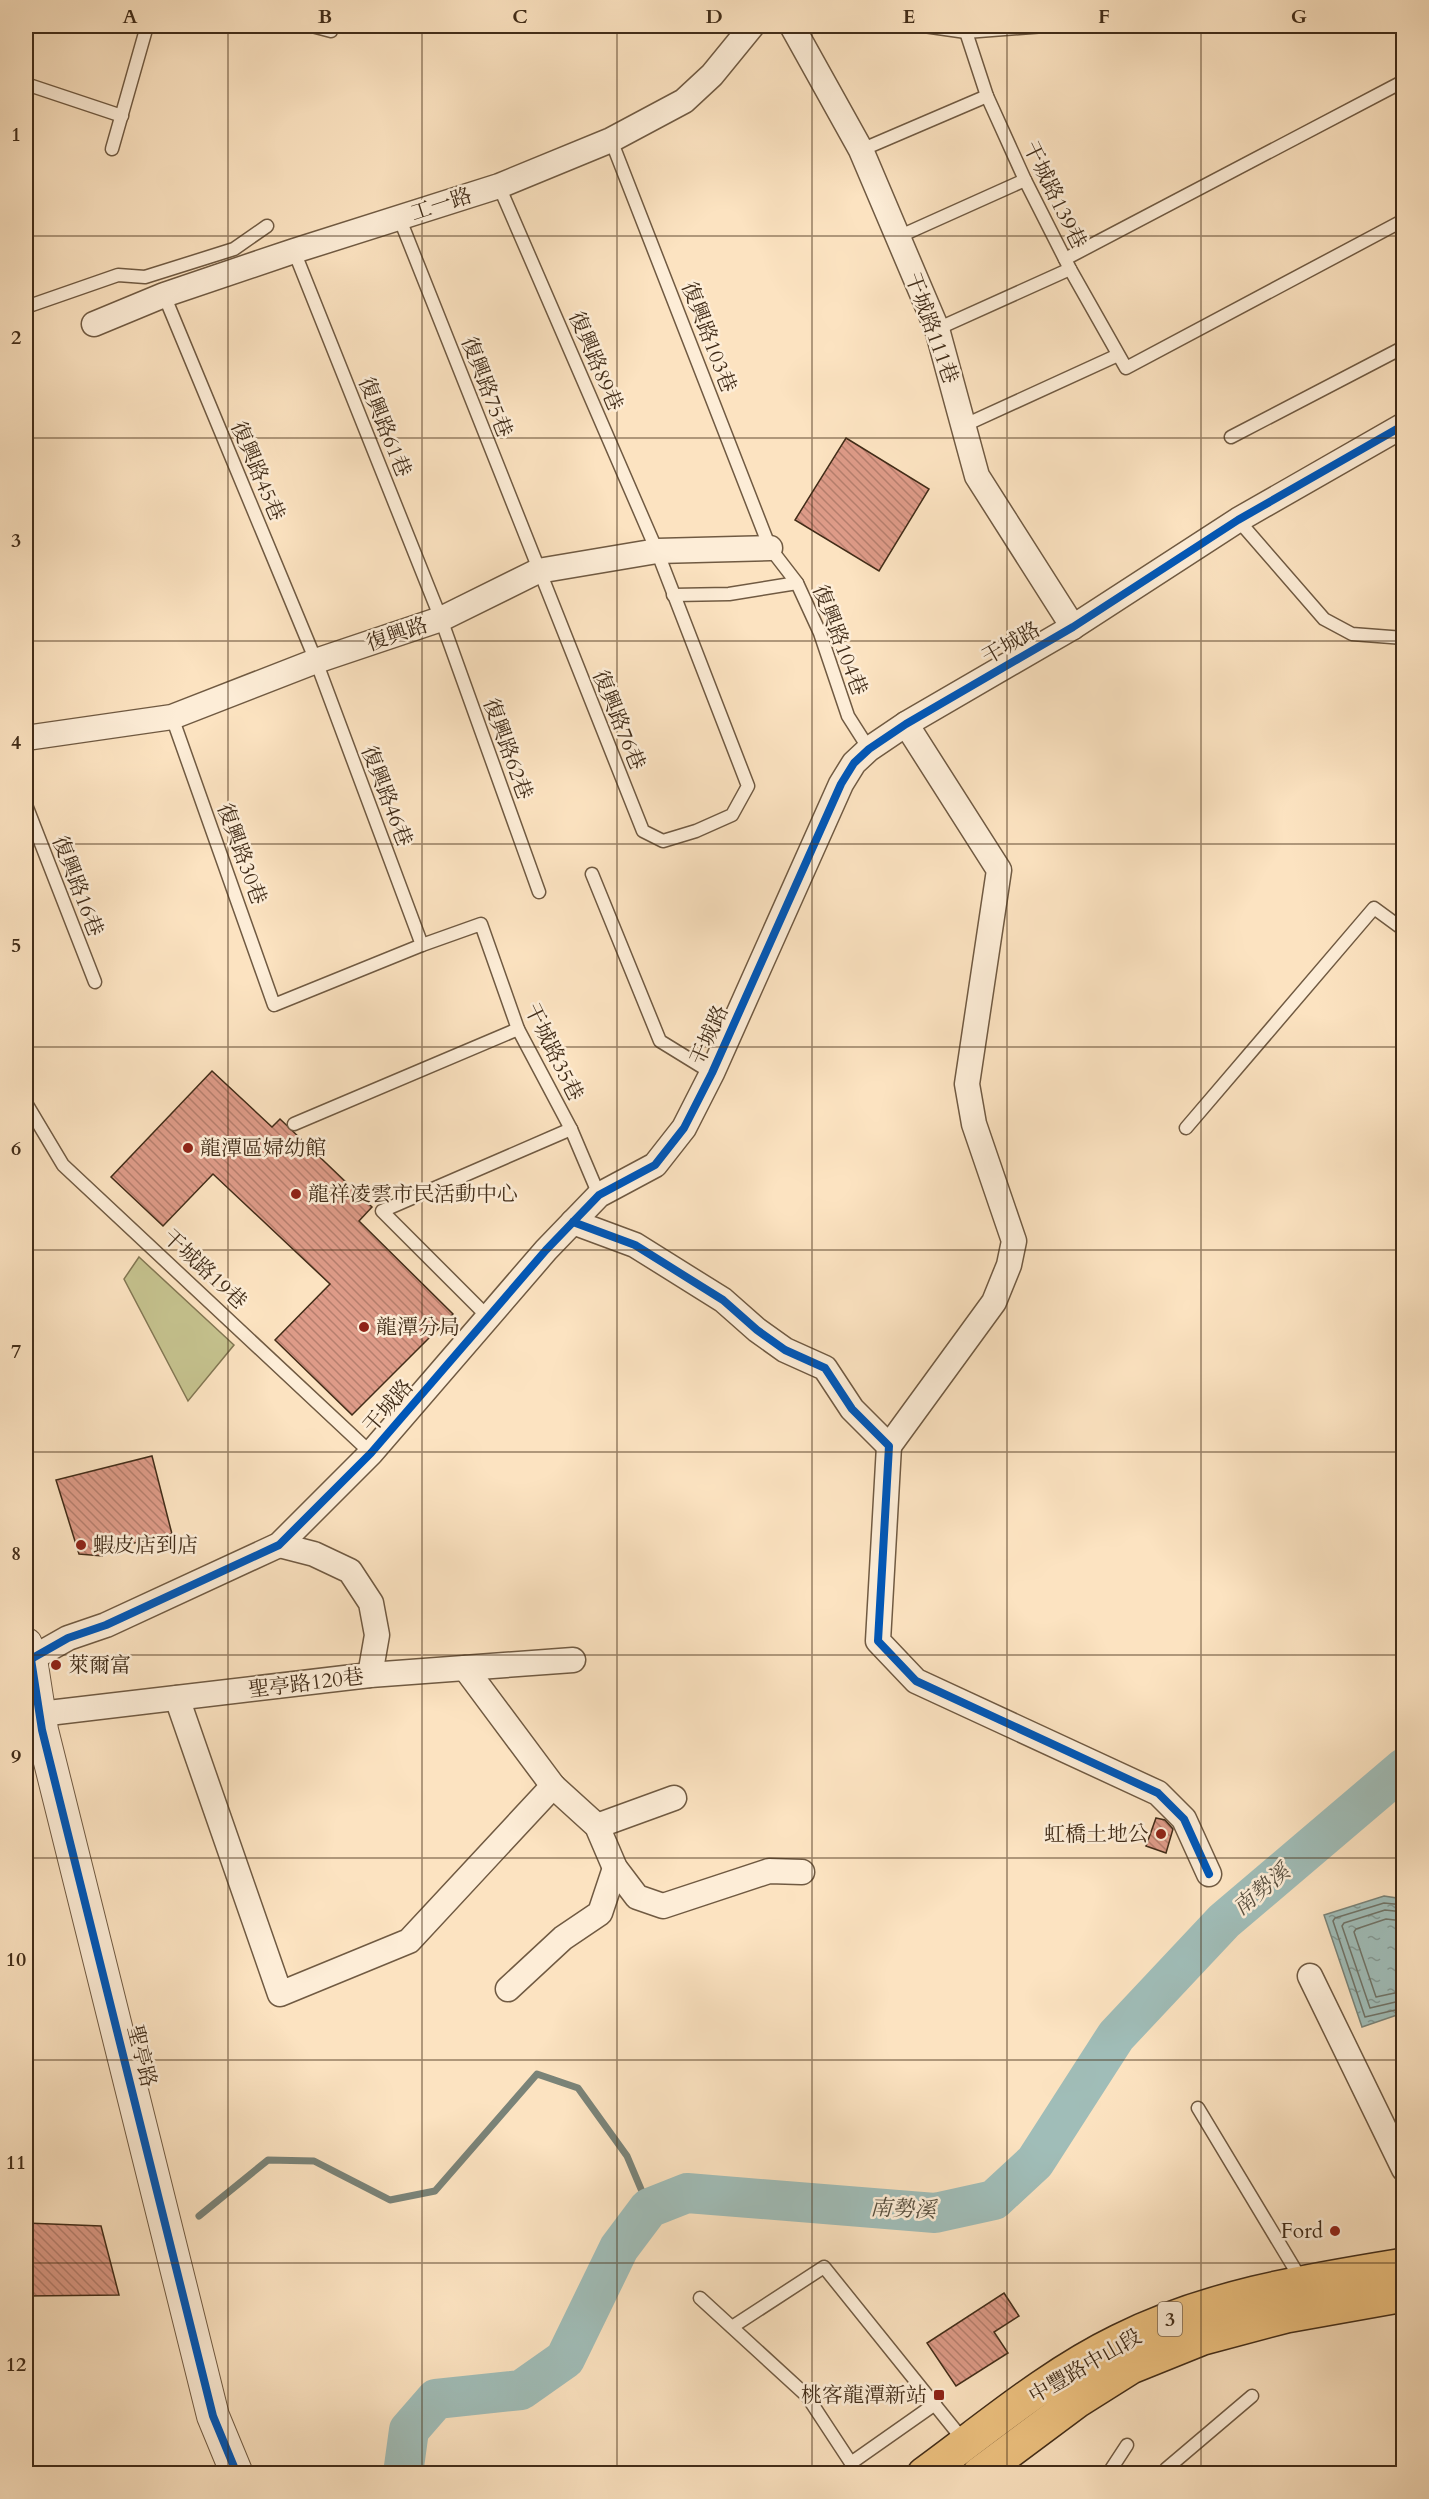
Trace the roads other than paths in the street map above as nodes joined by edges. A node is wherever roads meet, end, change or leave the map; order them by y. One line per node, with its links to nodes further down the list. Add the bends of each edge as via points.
1 (147, 26): 12 (lane)
2 (312, 26): 7 (lane)
3 (752, 26): 13 (street, 工一路, via 712,75 684,101)
4 (792, 26): 15 (street, 干城路111巷)
5 (924, 26): 8 (lane)
6 (1045, 26): 8 (lane)
7 (331, 31)
8 (966, 32): 11 (lane, 干城路139巷)
9 (26, 84): 12 (lane)
10 (1402, 85): 23 (lane)
11 (987, 96): 15 (lane); 16 (lane, 干城路139巷)
12 (122, 116): 14 (lane)
13 (611, 140): 17 (street, 工一路); 34 (lane, 復興路103巷)
14 (112, 149)
15 (861, 150): 21 (street, 干城路111巷)
16 (1025, 180): 21 (lane); 23 (lane, 干城路139巷)
17 (499, 186): 18 (street, 工一路); 35 (lane, 復興路89巷)
18 (399, 217): 22 (street, 工一路); 36 (lane, 復興路75巷)
19 (1404, 220): 29 (lane, 干城路139巷, via 1126,368)
20 (267, 226): 25 (lane, via 234,249 145,277 118,275)
21 (898, 237): 27 (street, 干城路111巷)
22 (294, 250): 24 (street, 工一路); 39 (lane, 復興路61巷)
23 (1067, 264): 27 (lane); 29 (lane, 干城路139巷)
24 (164, 295): 26 (street, 工一路); 42 (lane, 復興路45巷)
25 (26, 307)
26 (94, 324)
27 (937, 329): 30 (street, 干城路111巷)
28 (1404, 347): 32 (lane)
29 (1118, 355): 30 (lane)
30 (965, 425): 40 (street, 干城路111巷, via 977,476)
31 (1404, 425): 33 (street, 干城路)
32 (1231, 437)
33 (1238, 520): 40 (street, 干城路); 41 (lane, via 1324,619 1352,634)
34 (770, 548): 35 (street, 復興路); 37 (lane, 復興路104巷)
35 (657, 551): 36 (street, 復興路); 38 (lane, 復興路89巷)
36 (538, 571): 38 (lane, 復興路76巷, via 643,831 663,842 732,815 748,786); 39 (street, 復興路)
37 (797, 583): 38 (lane, via 729,594); 46 (lane, 復興路104巷, via 820,633 848,716)
38 (673, 595)
39 (441, 619): 42 (street, 復興路); 49 (lane, 復興路62巷)
40 (1073, 627): 44 (street, 干城路)
41 (1404, 638)
42 (316, 661): 43 (street, 復興路); 51 (lane, 復興路46巷)
43 (172, 717): 45 (street, 復興路); 51 (lane, 復興路30巷, via 274,1005)
44 (906, 724): 46 (street, 干城路); 62 (street, via 999,870 967,1084 974,1124 1014,1241 994,1302)
45 (26, 738)
46 (869, 749): 54 (street, 干城路, via 841,784)
47 (26, 804): 52 (lane, 復興路16巷)
48 (592, 874): 54 (lane, via 660,1041)
49 (539, 892)
50 (1404, 930): 57 (lane, via 1374,908)
51 (422, 945): 53 (lane, 干城路35巷, via 481,924)
52 (95, 982)
53 (518, 1029): 56 (lane); 58 (lane, 干城路35巷)
54 (712, 1073): 59 (street, 干城路, via 684,1128 655,1165)
55 (26, 1103): 63 (lane, 干城路19巷, via 63,1165)
56 (294, 1124)
57 (1186, 1128)
58 (571, 1129): 59 (lane, 干城路35巷); 61 (lane, via 382,1211)
59 (599, 1196): 60 (street, 干城路)
60 (573, 1222): 61 (street, 干城路); 62 (street, via 636,1245 723,1300 785,1350 825,1368 852,1410)
61 (488, 1317): 63 (street, 干城路)
62 (889, 1446): 76 (street, via 879,1641 916,1681 1158,1793 1184,1819)
63 (371, 1453): 64 (street, 干城路)
64 (279, 1545): 65 (street, 干城路, via 106,1625); 68 (street, via 314,1554 350,1571 371,1603 377,1635)
65 (27, 1656): 70 (street, 聖亭路)
66 (573, 1660): 67 (street, 聖亭路120巷)
67 (465, 1668): 68 (street, 聖亭路120巷); 71 (street)
68 (369, 1675): 69 (street, 聖亭路120巷)
69 (177, 1698): 70 (street, 聖亭路120巷); 71 (street, via 280,1994 409,1941)
70 (40, 1714): 90 (street, 聖亭路, via 213,2416)
71 (553, 1786): 73 (street)
72 (674, 1798): 73 (street)
73 (597, 1826): 74 (street)
74 (615, 1868): 75 (street, via 637,1897 663,1906 770,1871); 78 (street, via 600,1912 563,1938)
75 (802, 1872)
76 (1209, 1874)
77 (1310, 1976): 80 (street)
78 (508, 1989)
79 (1198, 2108): 82 (lane)
80 (1404, 2169)
81 (1404, 2265): 82 (main road, 中豐路中山段 / 3)
82 (1302, 2282): 89 (main road, 中豐路中山段 / 3, via 1191,2310 1119,2341 1059,2377)
83 (1404, 2295): 89 (main road, 中豐路中山段 / 3, via 1265,2321 1203,2338 1131,2367)
84 (700, 2298): 85 (lane)
85 (732, 2327): 87 (lane, via 807,2396 851,2463); 87 (lane, via 824,2267)
86 (1252, 2396): 93 (lane, via 1166,2469)
87 (935, 2404): 89 (lane)
88 (1127, 2445): 92 (lane)
89 (981, 2461): 91 (main road, 中豐路中山段 / 3)
90 (237, 2474)
91 (924, 2474)
92 (1108, 2474)
93 (1171, 2474)

